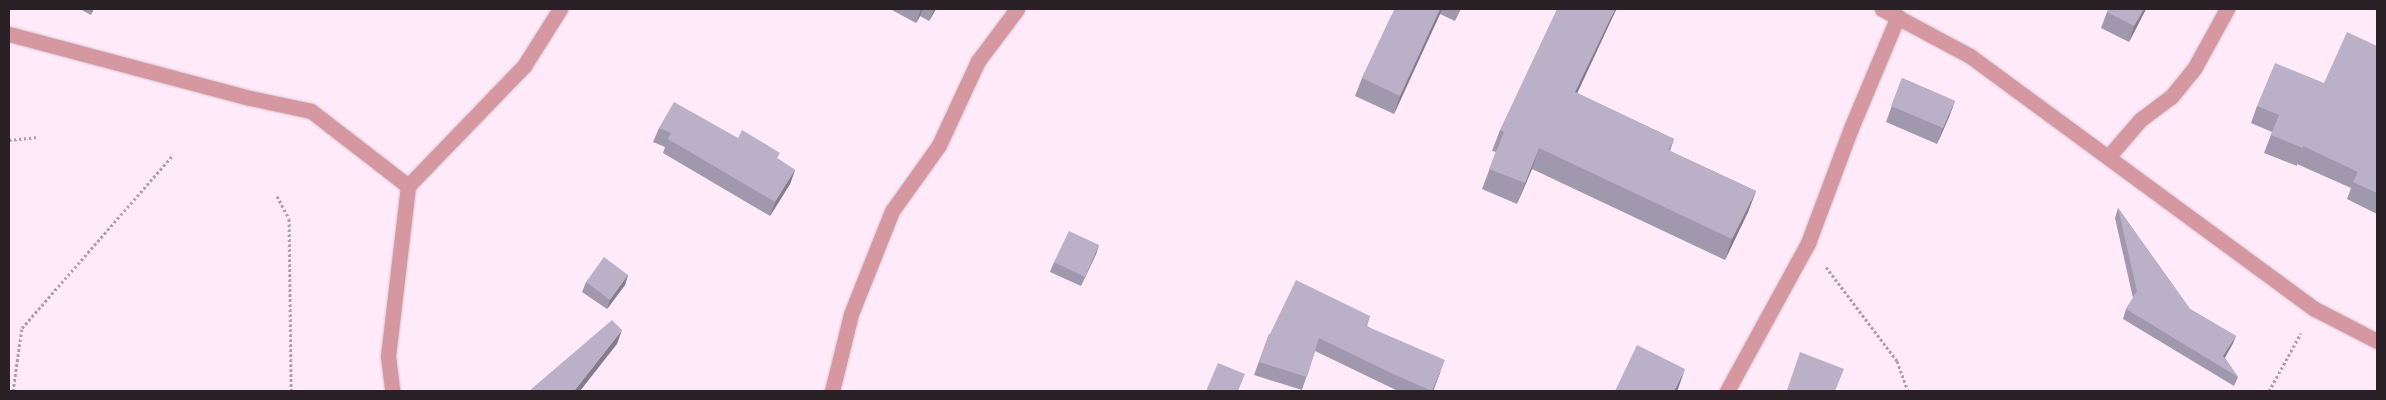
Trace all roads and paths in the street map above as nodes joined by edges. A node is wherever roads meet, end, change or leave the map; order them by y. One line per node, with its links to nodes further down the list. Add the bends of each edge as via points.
1 (560, 9): 11 (street, via 524,66)
2 (1017, 9): 19 (street, via 978,61 939,145 892,211 851,314)
3 (1882, 9): 5 (street)
4 (2226, 9): 10 (street, via 2195,67 2171,98 2140,120)
5 (1898, 16): 10 (street, via 1970,56); 13 (street)
6 (9, 34): 11 (street, via 311,111)
7 (38, 137): 8 (path)
8 (9, 140)
9 (173, 154): 16 (path, via 22,328)
10 (2109, 156): 14 (street)
11 (408, 186): 18 (street, via 388,356)
12 (278, 196): 17 (path, via 289,219)
13 (1808, 243): 20 (street); 21 (path, via 1897,361)
14 (2315, 309): 15 (street); 22 (path)
15 (2377, 341)
16 (13, 391)
17 (291, 391)
18 (392, 391)
19 (832, 391)
20 (1727, 391)
21 (1908, 391)
22 (2269, 391)

